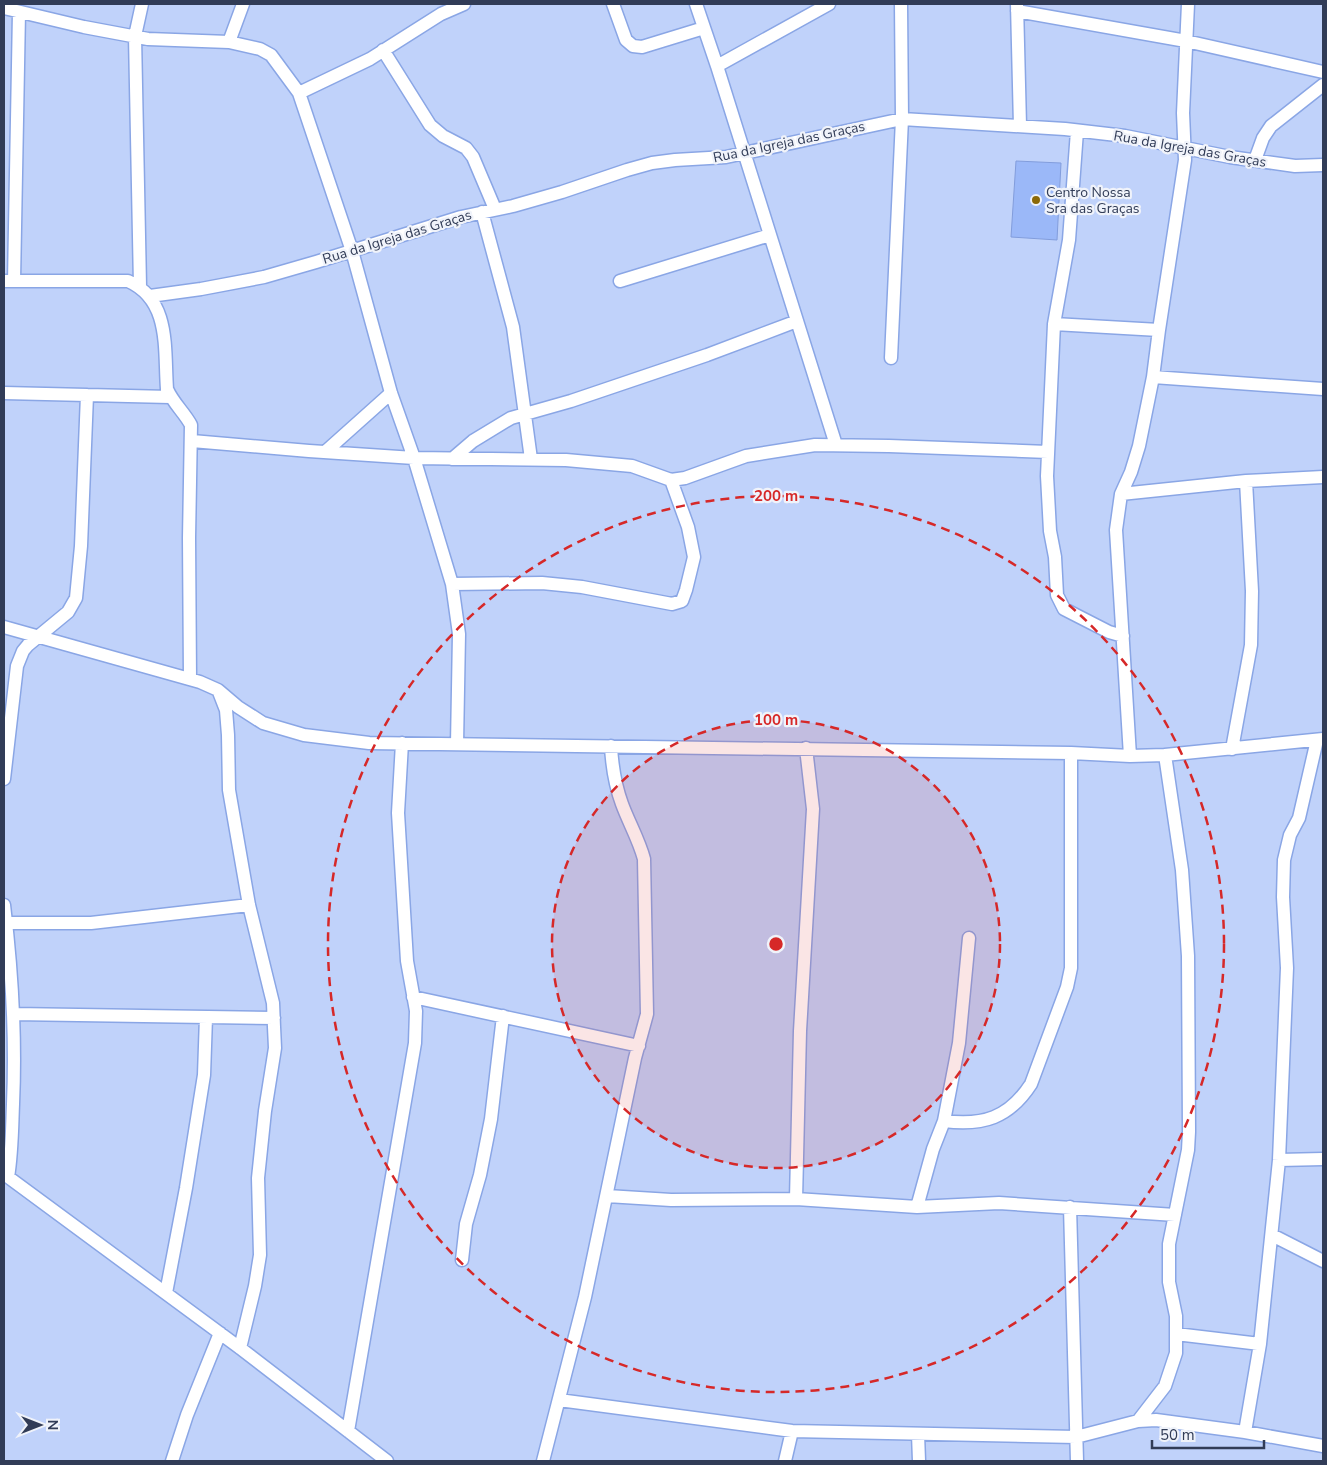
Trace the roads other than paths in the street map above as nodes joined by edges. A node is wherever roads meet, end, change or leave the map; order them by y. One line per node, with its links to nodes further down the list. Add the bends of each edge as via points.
1 (142, 4): 13 (street)
2 (243, 4): 15 (street)
3 (464, 4): 16 (street, via 441,14)
4 (613, 4): 12 (street, via 626,40 633,46 642,47)
5 (696, 4): 12 (street)
6 (829, 4): 17 (street)
7 (901, 4): 21 (street)
8 (1188, 4): 14 (street)
9 (1017, 7): 14 (street); 22 (street)
10 (4, 8): 11 (street)
11 (19, 12): 13 (street); 31 (street)
12 (704, 28): 17 (street)
13 (135, 36): 15 (street); 33 (street)
14 (1186, 41): 18 (street); 24 (street)
15 (229, 42): 20 (street, via 271,55)
16 (384, 50): 20 (street); 28 (street, via 430,125 466,148 473,157)
17 (717, 66): 25 (street)
18 (1323, 72)
19 (1323, 85): 26 (street, via 1271,126)
20 (298, 92): 30 (street)
21 (902, 119): 22 (street, Rua da Igreja das Graças); 25 (street, Rua da Igreja das Graças); 38 (street)
22 (1020, 126): 23 (street, Rua da Igreja das Graças)
23 (1077, 131): 24 (street, Rua da Igreja das Graças, via 1125,136); 36 (street, via 1069,240)
24 (1185, 148): 26 (street, Rua da Igreja das Graças); 37 (street)
25 (744, 153): 28 (street, Rua da Igreja das Graças, via 652,163); 29 (street)
26 (1255, 160): 27 (street, Rua da Igreja das Graças, via 1294,166)
27 (1323, 165)
28 (489, 211): 30 (street, Rua da Igreja das Graças, via 461,216); 45 (street, via 513,327)
29 (770, 235): 32 (street); 35 (street)
30 (352, 251): 34 (street, Rua da Igreja das Graças, via 264,277); 42 (street)
31 (9, 281): 33 (street, via 128,280)
32 (620, 281)
33 (140, 286): 34 (street)
34 (150, 296): 44 (street, via 161,318)
35 (797, 321): 45 (street, via 707,355); 47 (street)
36 (1054, 324): 37 (street); 49 (street)
37 (1159, 330): 39 (street)
38 (892, 358)
39 (1153, 377): 40 (street); 56 (street, via 1139,446)
40 (1323, 389)
41 (4, 393): 43 (street)
42 (391, 393): 48 (street); 50 (street)
43 (87, 395): 44 (street); 59 (street, via 76,598 68,612)
44 (170, 397): 46 (street, via 191,425)
45 (526, 414): 51 (street, via 494,427); 52 (street)
46 (192, 441): 48 (street); 61 (street)
47 (836, 445): 49 (street); 54 (street, via 815,445 746,456 686,478)
48 (325, 452): 50 (street)
49 (1048, 452): 60 (street, via 1050,531 1057,595 1064,609 1074,616)
50 (414, 458): 51 (street); 57 (street)
51 (452, 458): 52 (street)
52 (532, 459): 54 (street, via 632,466)
53 (1323, 477): 55 (street)
54 (671, 480): 57 (street, via 688,527 694,557 682,601 672,604 542,583)
55 (1246, 481): 56 (street); 68 (street, via 1252,645)
56 (1121, 494): 60 (street, via 1116,530)
57 (452, 584): 65 (street, via 459,634)
58 (4, 626): 59 (street)
59 (37, 636): 61 (street); 72 (street, via 17,666)
60 (1124, 636): 71 (street)
61 (190, 679): 62 (street)
62 (218, 690): 64 (street, via 263,723 304,735); 74 (street, via 226,710 229,790)
63 (1320, 739): 68 (street); 85 (street, via 1284,860 1287,968)
64 (402, 743): 65 (street); 77 (street, via 398,813 407,961)
65 (457, 744): 66 (street)
66 (611, 746): 67 (street); 82 (street, via 615,781 644,859 648,998)
67 (806, 748): 69 (street); 88 (street, via 813,809 800,1031)
68 (1232, 749): 70 (street)
69 (1072, 753): 71 (street); 83 (street, via 1071,968 1067,987 1031,1084 1022,1098 1012,1108 982,1121)
70 (1165, 755): 71 (street); 91 (street, via 1182,870 1188,956 1188,1150)
71 (1130, 756)
72 (4, 780)
73 (4, 905): 75 (street)
74 (249, 905): 75 (street, via 90,923); 81 (street)
75 (6, 924): 78 (street)
76 (970, 938): 83 (street, via 958,1043)
77 (413, 996): 79 (street); 103 (street, via 415,1043)
78 (14, 1014): 80 (street); 86 (street, via 12,1154)
79 (502, 1016): 82 (street); 93 (street, via 491,1119 466,1224)
80 (206, 1017): 81 (street); 95 (street, via 204,1075)
81 (274, 1018): 99 (street, via 274,1048 258,1178 260,1255 256,1286)
82 (639, 1046): 87 (street)
83 (944, 1121): 90 (street)
84 (1323, 1159): 85 (street)
85 (1279, 1160): 92 (street)
86 (6, 1176): 95 (street)
87 (607, 1196): 88 (street, via 671,1200); 100 (street)
88 (796, 1199): 90 (street)
89 (1070, 1206): 90 (street, via 999,1203); 91 (street); 106 (street)
90 (917, 1207)
91 (1175, 1215): 97 (street, via 1169,1244 1169,1282)
92 (1272, 1235): 94 (street); 98 (street)
93 (462, 1260)
94 (1323, 1261)
95 (166, 1293): 96 (street)
96 (220, 1333): 99 (street); 108 (street)
97 (1176, 1334): 98 (street); 101 (street, via 1176,1354 1165,1386)
98 (1260, 1344): 104 (street)
99 (240, 1348): 103 (street)
100 (559, 1400): 102 (street); 110 (street)
101 (1138, 1421): 104 (street, via 1156,1420); 106 (street)
102 (792, 1431): 105 (street); 111 (street)
103 (348, 1432): 109 (street)
104 (1245, 1432): 107 (street)
105 (918, 1434): 106 (street); 112 (street)
106 (1076, 1437): 113 (street)
107 (1323, 1446)
108 (172, 1461)
109 (387, 1461)
110 (543, 1461)
111 (785, 1461)
112 (918, 1461)
113 (1077, 1461)

